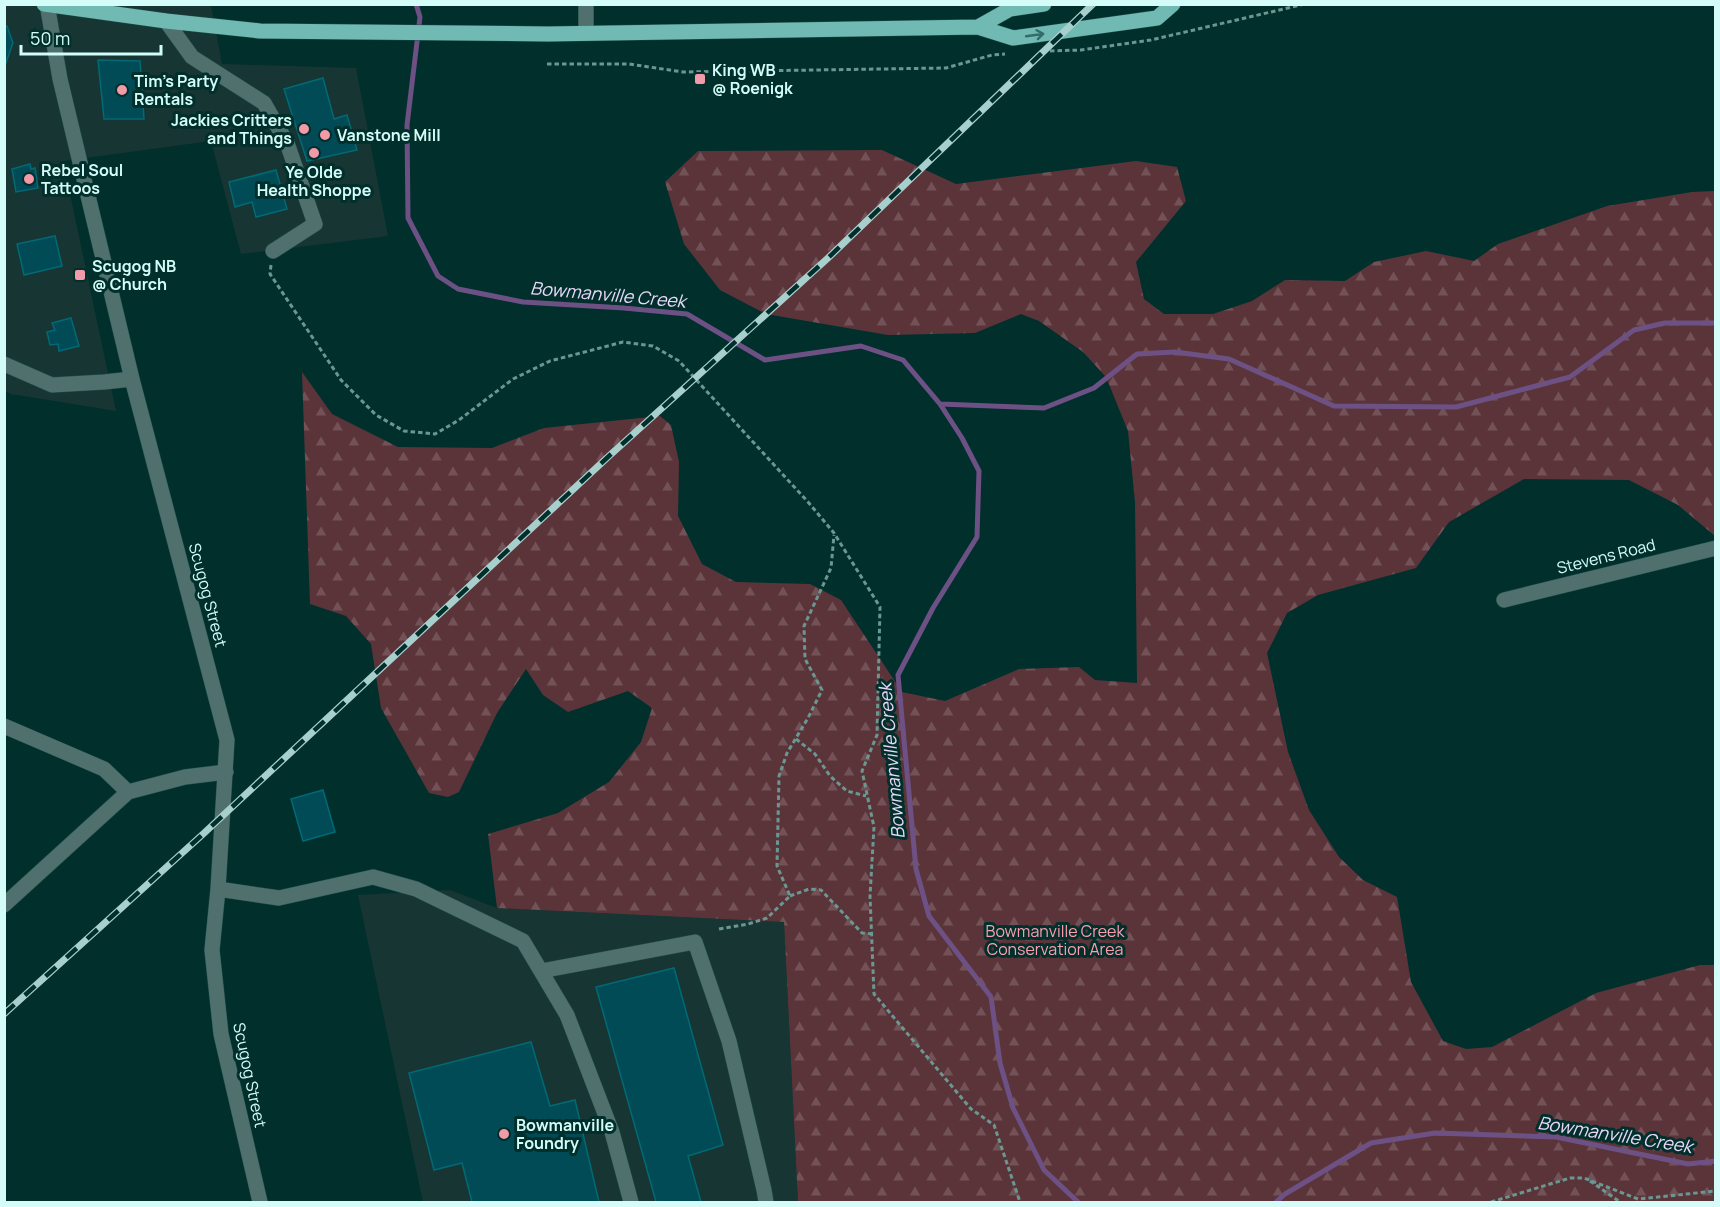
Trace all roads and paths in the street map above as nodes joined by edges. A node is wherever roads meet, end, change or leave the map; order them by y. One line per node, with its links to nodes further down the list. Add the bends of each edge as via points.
1 (586, 4): 8 (street)
2 (1044, 4): 7 (main road, via 1010,9)
3 (1173, 4): 7 (main road, one-way to 3, via 1012,38 1157,18)
4 (1305, 4): 9 (path, via 1151,40)
5 (46, 5): 6 (main road); 14 (street, Scugog Street)
6 (166, 21): 8 (main road, via 260,30); 12 (street, via 192,57 264,103 287,143 315,224)
7 (978, 27): 8 (main road)
8 (586, 33)
9 (1048, 52)
10 (1014, 54): 11 (path, via 992,55 946,68 683,72 629,64)
11 (547, 64)
12 (273, 251): 15 (path, via 270,274 341,380 376,415 404,431 435,434 513,379 550,361 623,342 653,346 679,361)
13 (4, 364): 14 (street, via 52,384)
14 (132, 379): 20 (street, Scugog Street, via 227,740)
15 (834, 532): 19 (path, via 831,568 804,626 805,659 822,690); 22 (path, via 880,608 877,735 862,771)
16 (1716, 548): 17 (street, Stevens Road)
17 (1504, 600)
18 (4, 726): 21 (street, via 104,769)
19 (796, 739): 22 (path, via 848,791); 24 (path, via 787,753 778,786 777,866)
20 (226, 772): 21 (street, via 185,777); 23 (street, Scugog Street)
21 (128, 792): 25 (street)
22 (866, 796): 27 (path, via 874,826)
23 (218, 889): 28 (street, via 279,898 373,876 416,889 523,941); 31 (street, Scugog Street, via 212,950 221,1034)
24 (790, 896): 26 (path, via 767,918); 27 (path, via 809,889 821,890 862,933)
25 (4, 905)
26 (719, 928)
27 (872, 934): 34 (path, via 873,994 971,1109 993,1125)
28 (541, 971): 32 (street, via 567,1015 612,1132); 33 (street, via 694,942 729,1041)
29 (1584, 1178): 30 (path, via 1638,1199); 35 (path, via 1569,1178); 36 (path)
30 (1716, 1191)
31 (260, 1203)
32 (631, 1203)
33 (766, 1203)
34 (1020, 1203)
35 (1491, 1203)
36 (1620, 1203)

